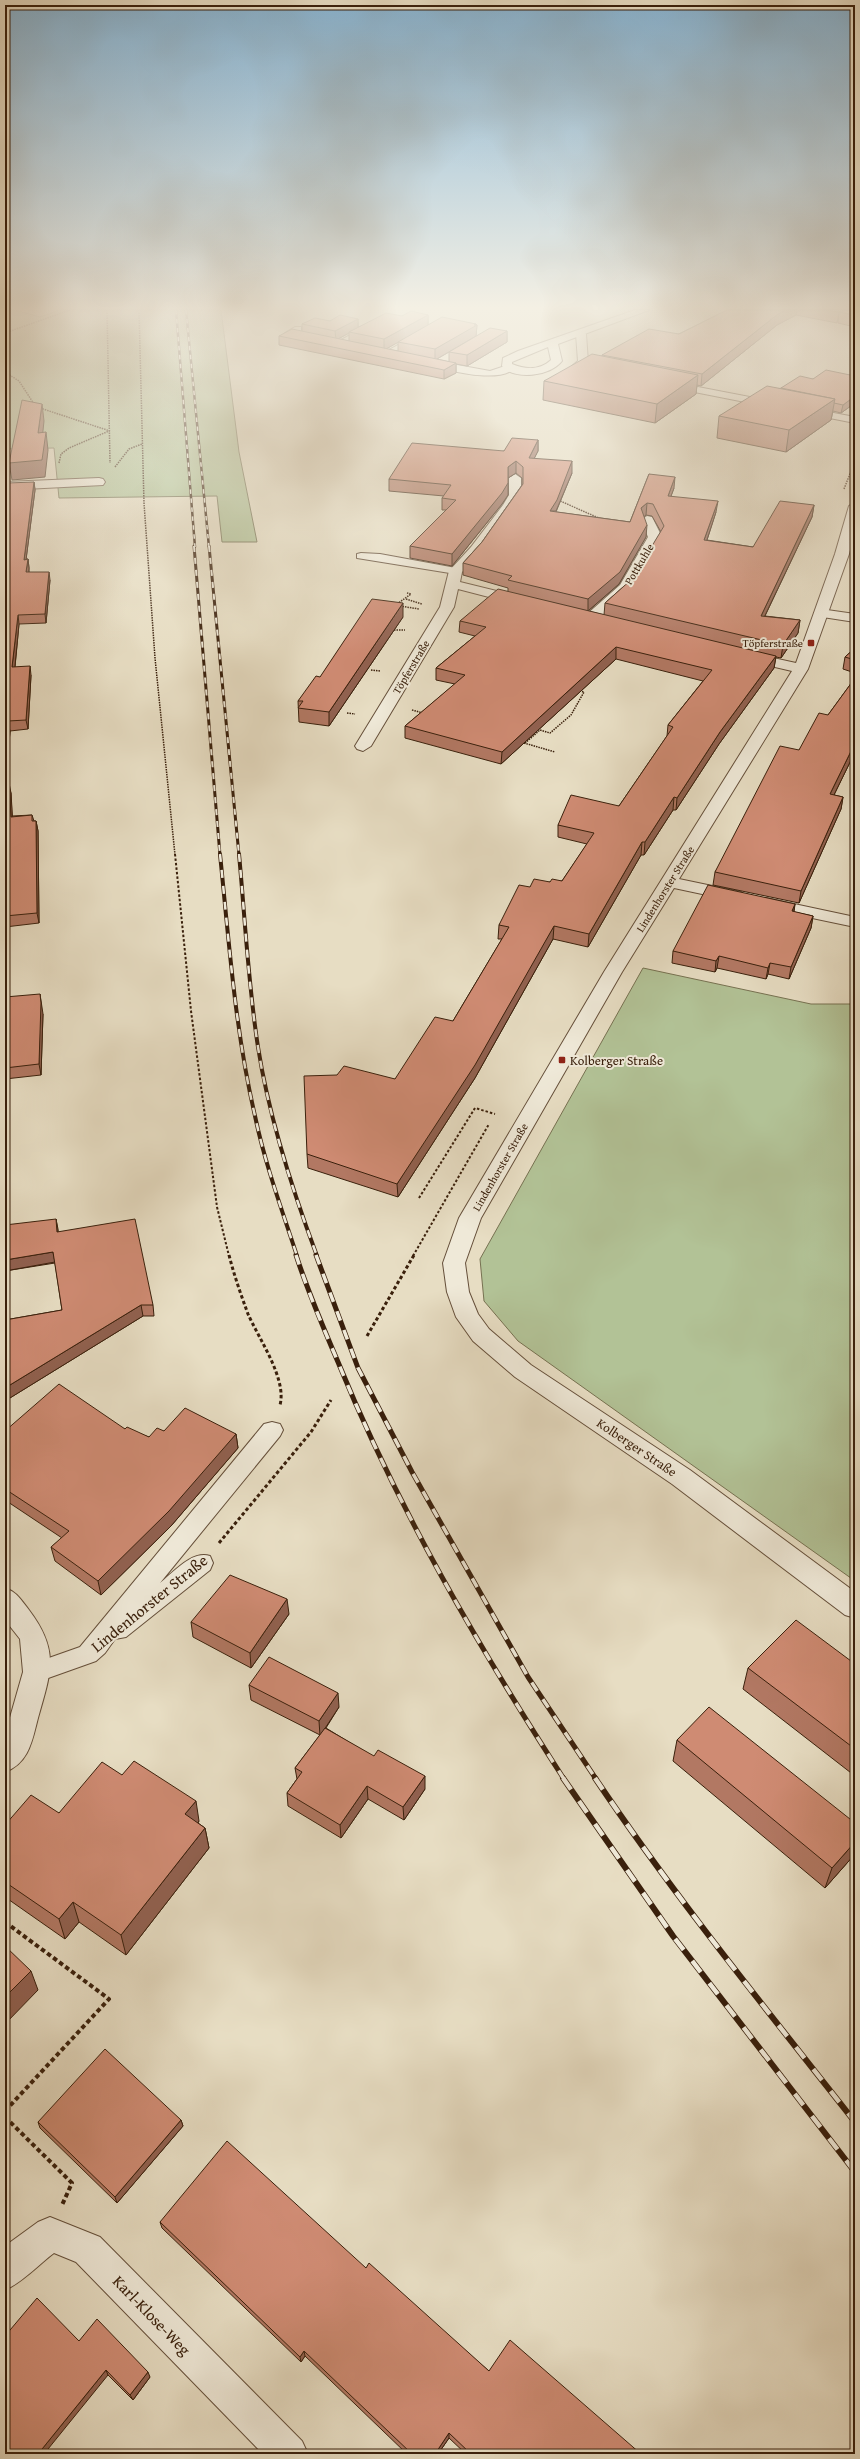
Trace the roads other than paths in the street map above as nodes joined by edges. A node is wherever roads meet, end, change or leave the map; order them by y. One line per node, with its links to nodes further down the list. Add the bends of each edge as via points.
1 (104, 478): 3 (street, via 56,484)
2 (514, 478): 7 (street, Töpferstraße, via 514,497 502,518)
3 (5, 486)
4 (849, 499): 9 (street, Lindenhorster Straße, via 842,554)
5 (650, 525): 11 (street, Pottkuhle, via 655,537 625,588)
6 (361, 556): 7 (lane, via 380,557)
7 (454, 578): 8 (street); 16 (street, Töpferstraße, via 447,607)
8 (537, 605)
9 (820, 613): 12 (lane); 15 (street, Lindenhorster Straße)
10 (576, 614): 11 (street)
11 (591, 618): 13 (street)
12 (855, 618)
13 (606, 622)
14 (734, 653): 15 (street)
15 (801, 669): 17 (street, Lindenhorster Straße)
16 (362, 746)
17 (669, 882): 18 (street); 19 (street, Lindenhorster Straße, via 613,972 470,1218)
18 (855, 922)
19 (454, 1263): 23 (street, Kolberger Straße, via 458,1292 468,1317 499,1353 523,1372 681,1477)
20 (272, 1430): 24 (lane)
21 (202, 1563): 24 (lane, Lindenhorster Straße)
22 (5, 1599): 25 (street, via 33,1636)
23 (855, 1607)
24 (88, 1654): 25 (lane, Lindenhorster Straße)
25 (37, 1672): 26 (street, via 16,1747)
26 (5, 1759)
27 (5, 2272): 28 (street, Karl-Klose-Weg, via 17,2259 50,2234 88,2249)
28 (287, 2453)

